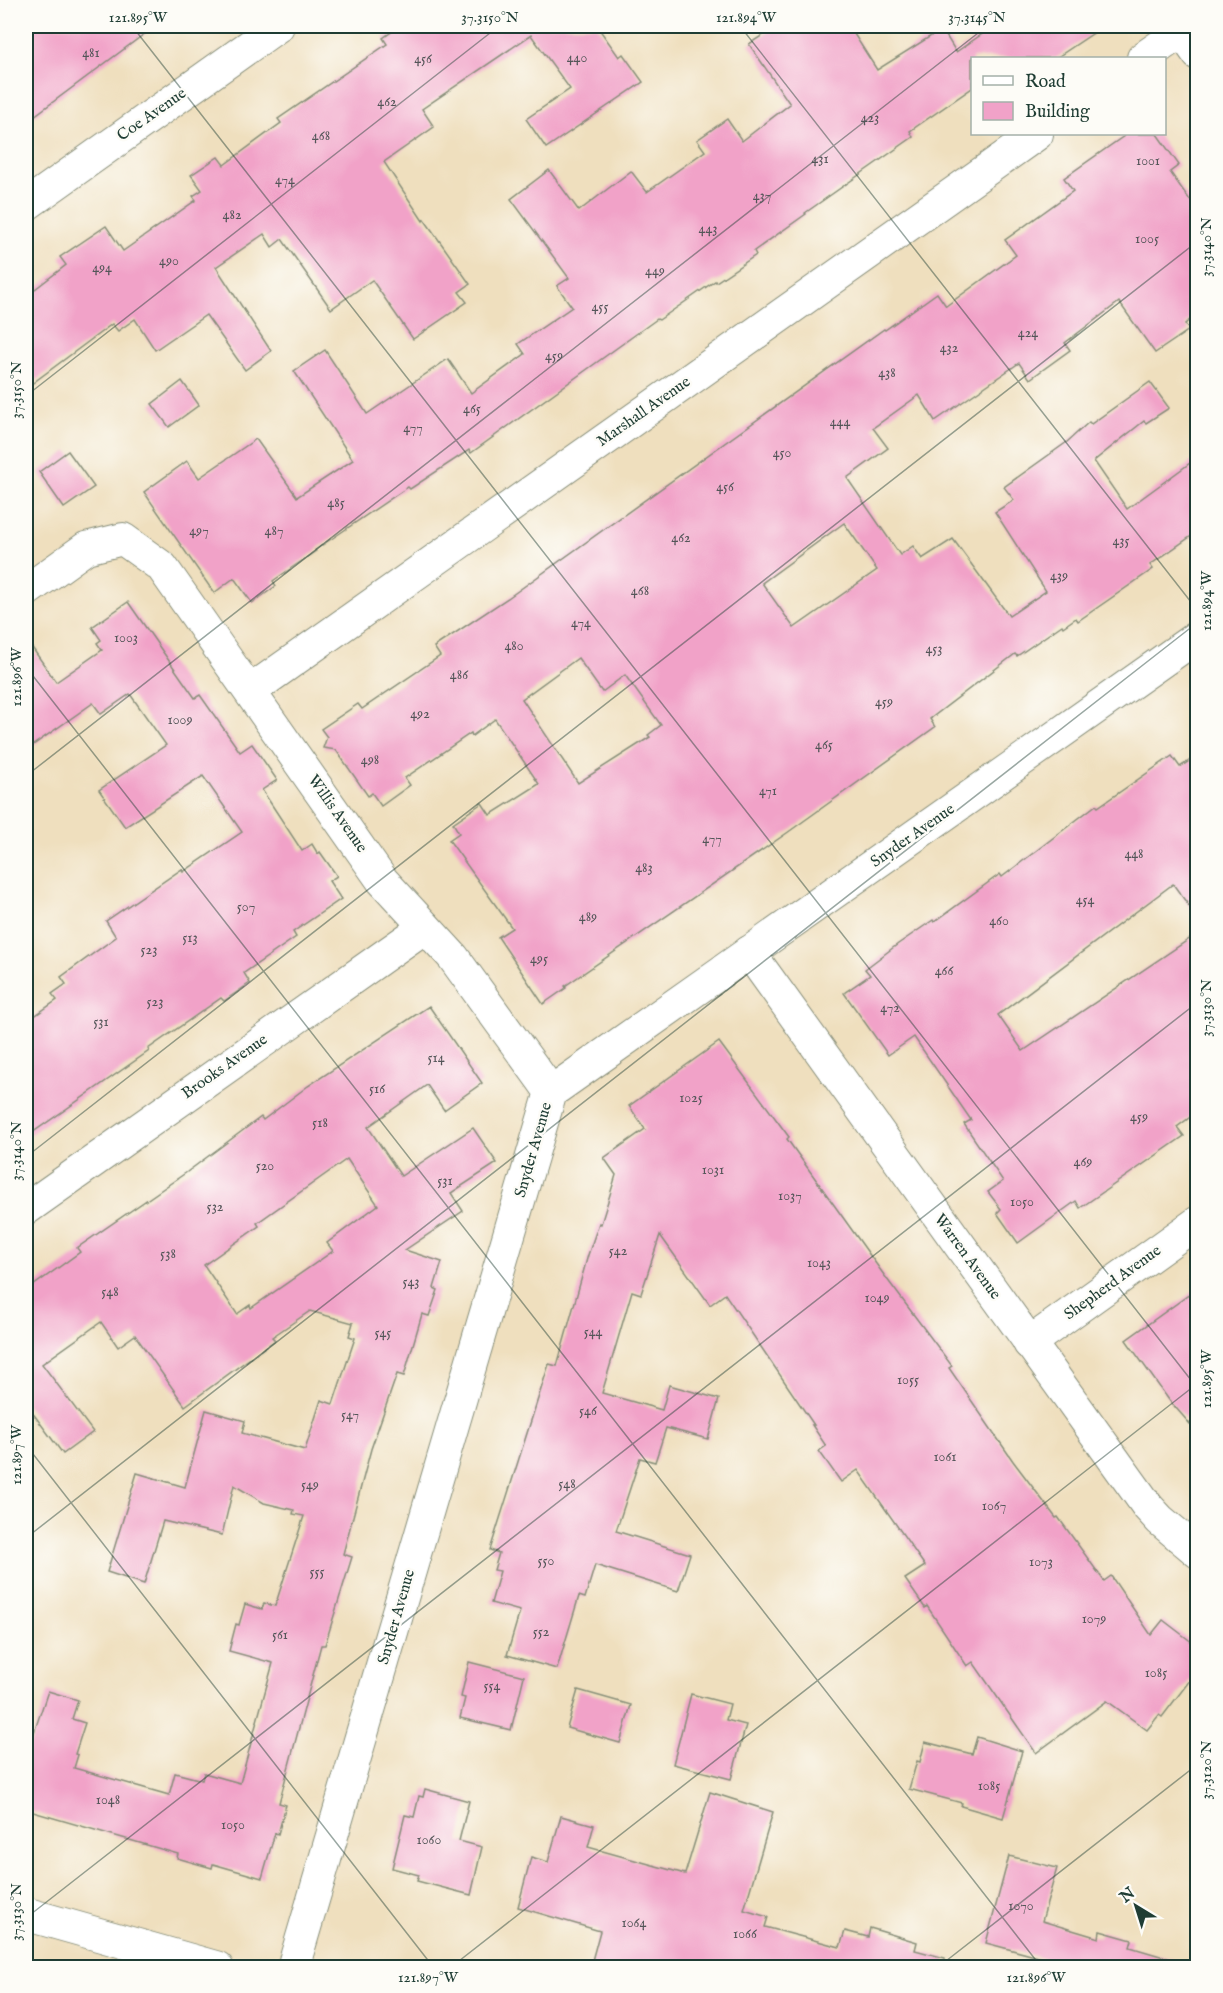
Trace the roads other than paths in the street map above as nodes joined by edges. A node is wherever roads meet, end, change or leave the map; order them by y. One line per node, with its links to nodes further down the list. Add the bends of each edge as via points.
1 (278, 26): 5 (street, Coe Avenue)
2 (1186, 37): 3 (street)
3 (1145, 57)
4 (1036, 135): 8 (street, Marshall Avenue)
5 (26, 205)
6 (26, 591): 8 (street, Willis Avenue, via 86,548 123,538 162,567)
7 (1197, 636): 10 (street, Snyder Avenue)
8 (250, 691): 9 (street, Willis Avenue, via 382,880)
9 (425, 927): 11 (street, Willis Avenue, via 453,957); 12 (street, Brooks Avenue)
10 (749, 952): 11 (street, Snyder Avenue); 14 (street, Warren Avenue)
11 (551, 1092): 18 (street, Snyder Avenue)
12 (26, 1209)
13 (1197, 1222): 14 (street, Shepherd Avenue)
14 (1029, 1343): 15 (street, Warren Avenue, via 1148,1507)
15 (1197, 1552)
16 (26, 1914): 17 (main road)
17 (217, 1968)
18 (293, 1968)

